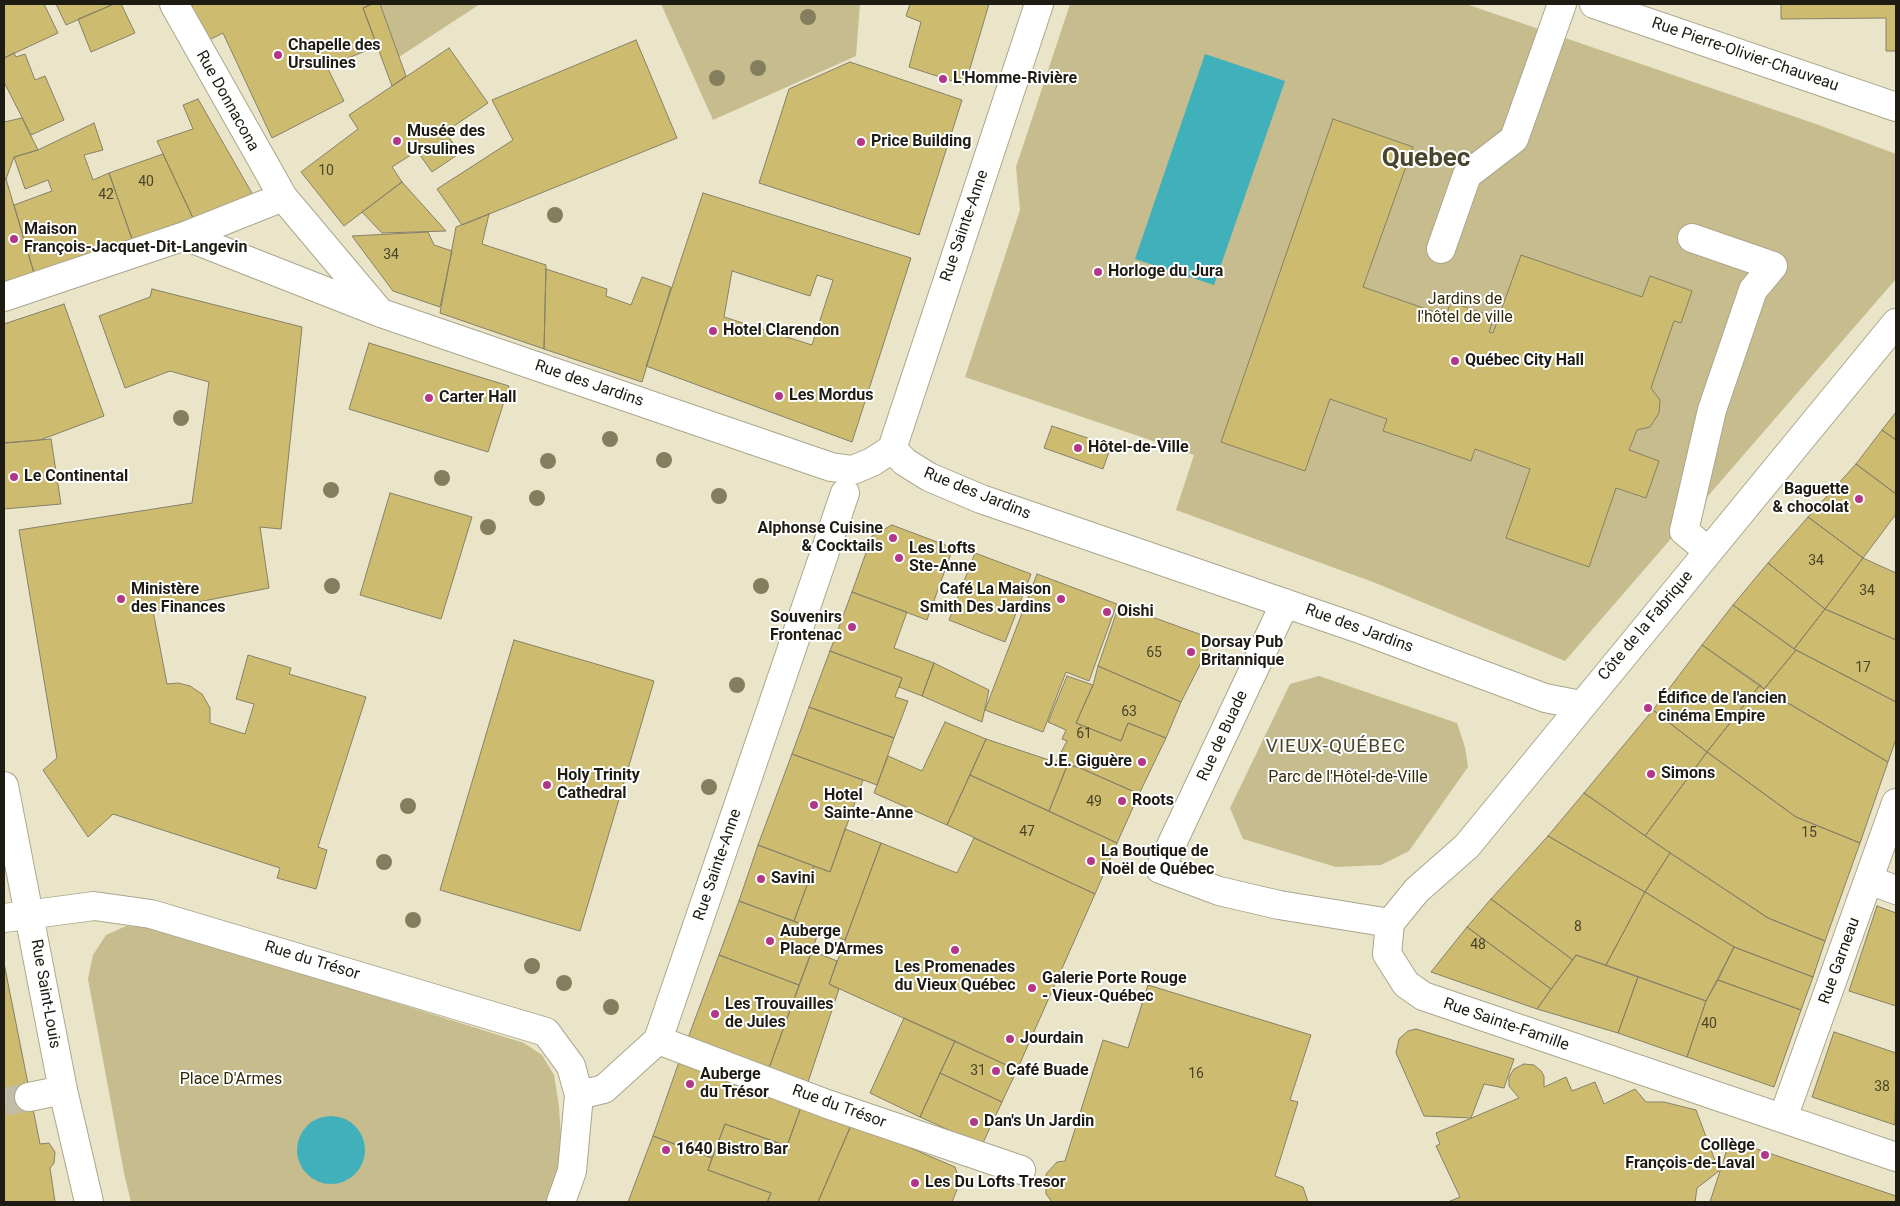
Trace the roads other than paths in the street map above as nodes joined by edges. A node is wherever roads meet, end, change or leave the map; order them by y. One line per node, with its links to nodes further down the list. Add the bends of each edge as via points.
1 (174, 4): 6 (street, Rue Donnacona)
2 (1040, 4): 13 (street, Rue Sainte-Anne)
3 (1562, 4): 9 (street, via 1514,140 1467,175)
4 (1594, 4): 5 (street, Rue Pierre-Olivier-Chauveau)
5 (1896, 107)
6 (282, 198): 7 (street); 11 (street)
7 (186, 236): 10 (street); 11 (street, Rue des Jardins)
8 (1692, 238): 15 (street, via 1773,266 1754,290 1712,410 1684,531)
9 (1440, 249)
10 (4, 297)
11 (381, 313): 13 (street, Rue des Jardins, via 831,467 853,470)
12 (1896, 323): 15 (street, Côte de la Fabrique)
13 (892, 449): 16 (street, Rue des Jardins, via 904,462 929,477 981,499)
14 (845, 493): 25 (street, Rue Sainte-Anne)
15 (1708, 551): 17 (street, Côte de la Fabrique)
16 (1286, 603): 17 (street, Rue des Jardins, via 1545,698); 24 (street, Rue de Buade, via 1160,869 1219,891 1279,905)
17 (1580, 705): 24 (street, Côte de la Fabrique, via 1467,846 1417,890)
18 (4, 786): 22 (street, Rue Saint-Louis)
19 (1896, 803): 20 (street, Rue Garneau)
20 (1868, 880): 21 (street); 29 (street, Rue Garneau)
21 (1896, 890)
22 (30, 914): 23 (street, Rue du Trésor); 26 (street, Rue Saint-Louis); 27 (street, Rue du Trésor, via 94,906 151,914 546,1032 571,1066)
23 (4, 918)
24 (1390, 923): 29 (street, Rue Sainte-Famille, via 1387,954 1406,984 1423,996)
25 (658, 1040): 27 (street, Rue Sainte-Anne, via 604,1089); 31 (street, Rue du Trésor, via 827,1104)
26 (63, 1090): 28 (street); 32 (street, Rue Saint-Louis)
27 (579, 1095): 33 (street, via 572,1171)
28 (29, 1097)
29 (1783, 1118): 30 (street, Rue Sainte-Famille)
30 (1896, 1157)
31 (1021, 1170)
32 (89, 1202)
33 (561, 1202)

